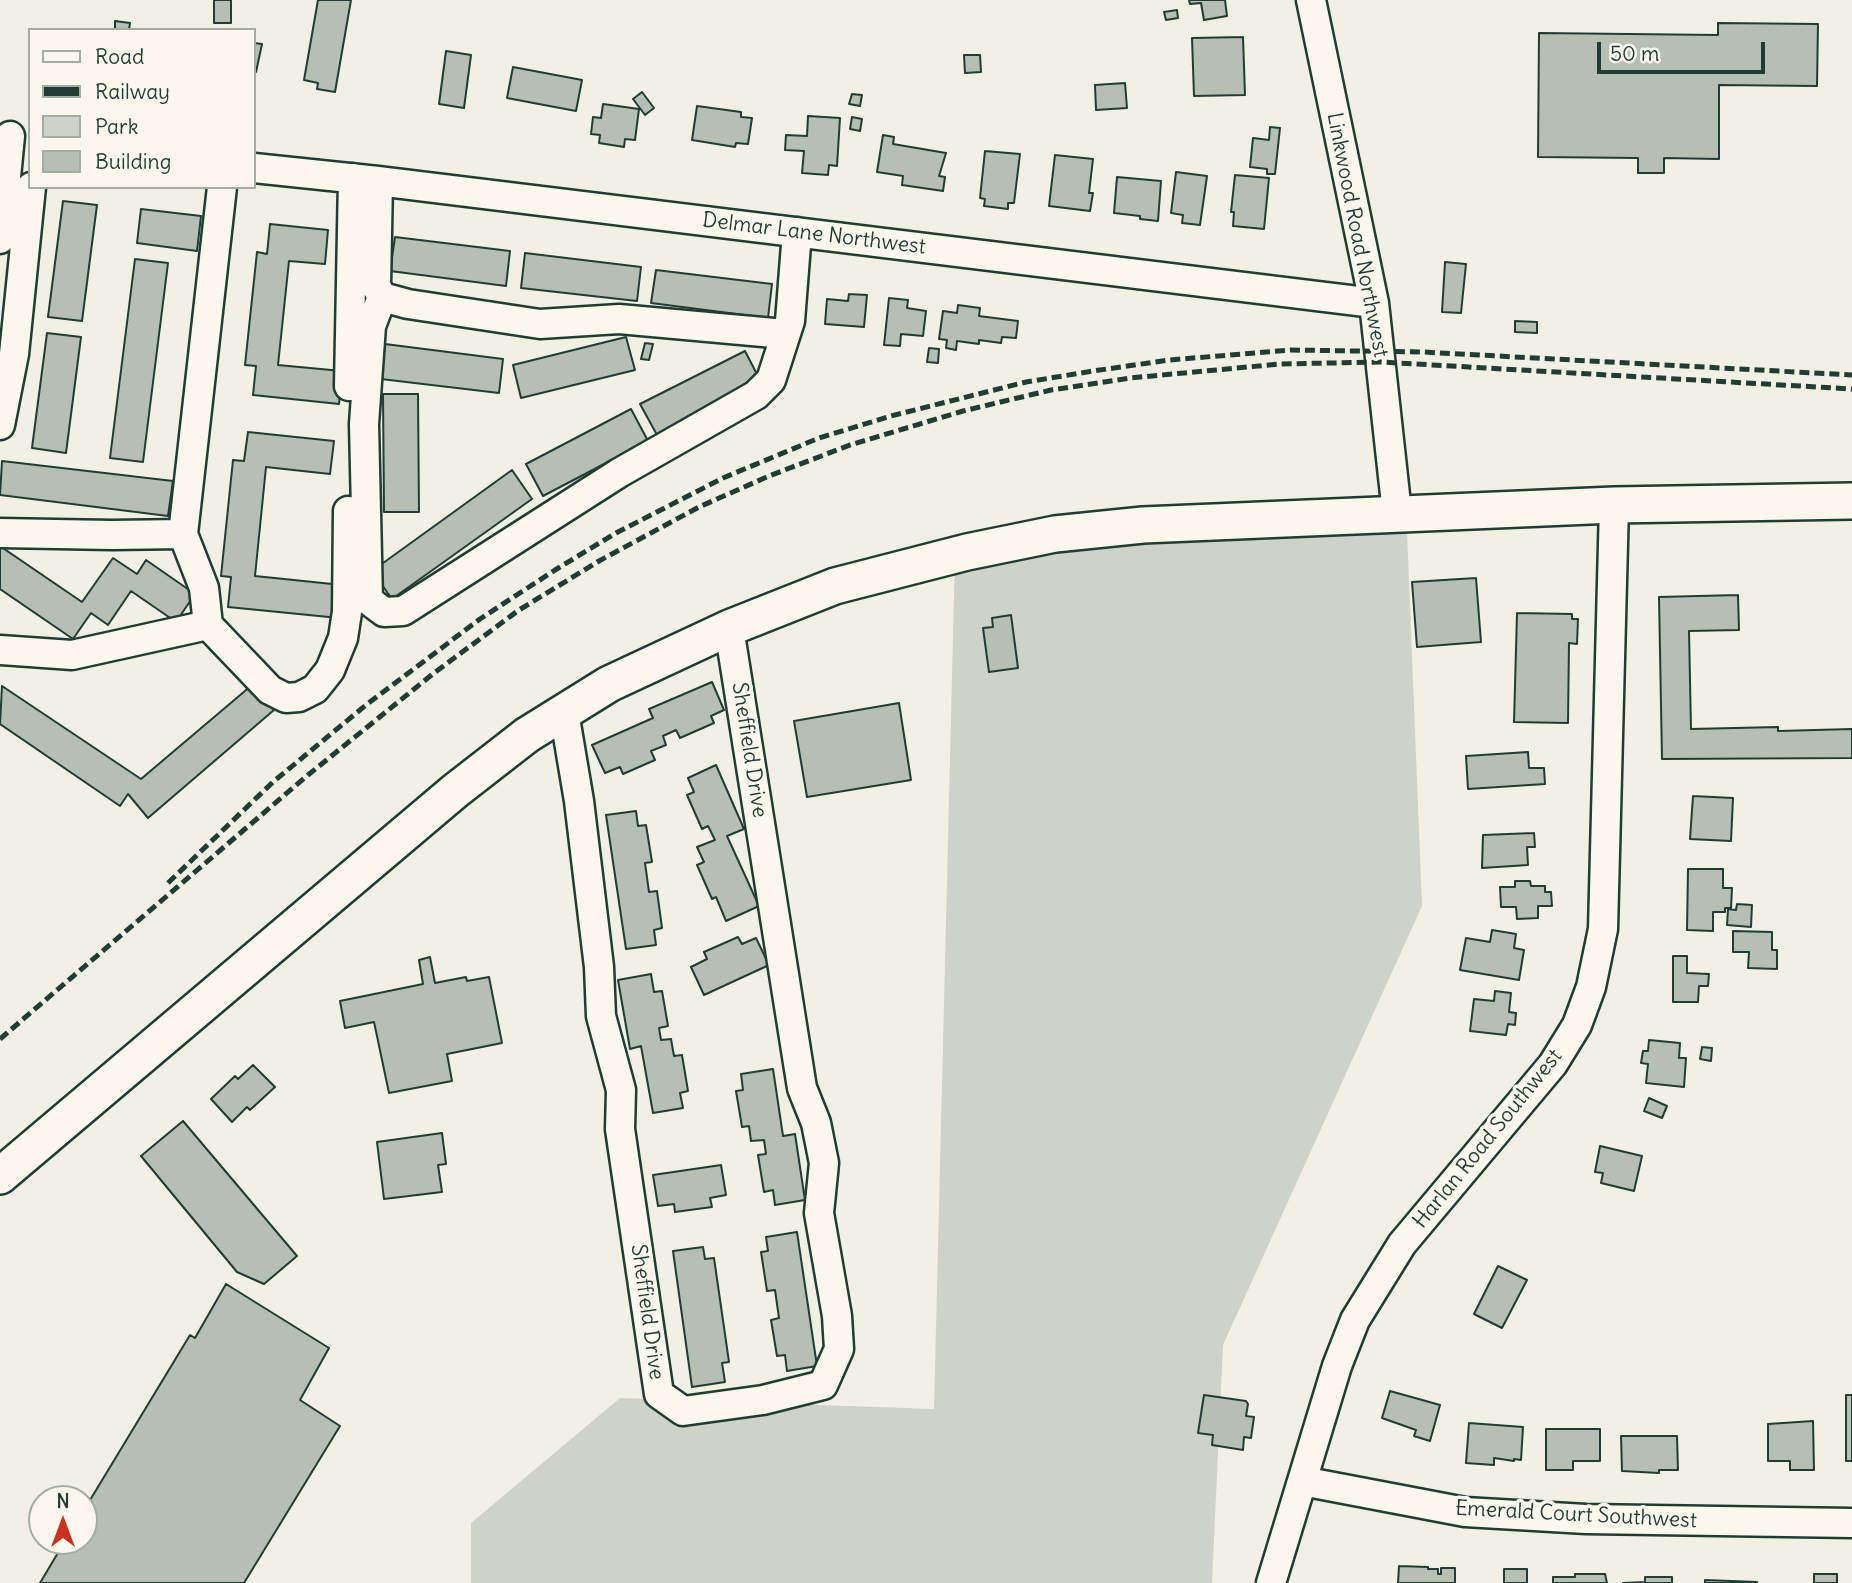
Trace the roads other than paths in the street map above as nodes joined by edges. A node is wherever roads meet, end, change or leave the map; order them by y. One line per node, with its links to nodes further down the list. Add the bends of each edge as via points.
1 (1311, 0): 10 (street, Linkwood Road Northwest)
2 (13, 136): 8 (street)
3 (256, 168): 4 (street, Delmar Lane Northwest)
4 (366, 179): 7 (street, Delmar Lane Northwest); 9 (street, via 376,286); 18 (street, via 351,245 343,638 330,670 315,689 286,698 270,690)
5 (31, 189): 12 (street, via 14,354)
6 (222, 189): 17 (street)
7 (797, 232): 10 (street, Delmar Lane Northwest); 11 (street)
8 (0, 239)
9 (382, 297): 11 (street, via 540,324 619,319); 11 (street, via 371,326 364,424 368,600 384,612 403,611 619,472 756,395 771,380)
10 (1374, 303): 15 (street, Linkwood Road Northwest)
11 (785, 334)
12 (0, 425)
13 (1852, 501): 14 (main road)
14 (1614, 505): 15 (main road); 23 (street, Harlan Road Southwest, via 1603,929 1591,987 1577,1025 1553,1064 1402,1244 1356,1320)
15 (1397, 513): 19 (main road, via 1143,525 1055,534 835,586)
16 (0, 533): 17 (street)
17 (183, 534): 18 (street, via 204,588)
18 (208, 625): 20 (street, via 72,655)
19 (729, 628): 21 (main road, via 609,684); 21 (street, Sheffield Drive, via 802,1088 816,1123 824,1163 819,1213 839,1349 823,1385 763,1400 683,1411 659,1394 620,1129 621,1090 601,1016 579,801)
20 (0, 650)
21 (564, 712): 22 (main road, via 455,791)
22 (0, 1176)
23 (1302, 1481): 24 (street, Emerald Court Southwest, via 1465,1512 1586,1519); 25 (street, Harlan Road Southwest)
24 (1852, 1523)
25 (1271, 1583)

